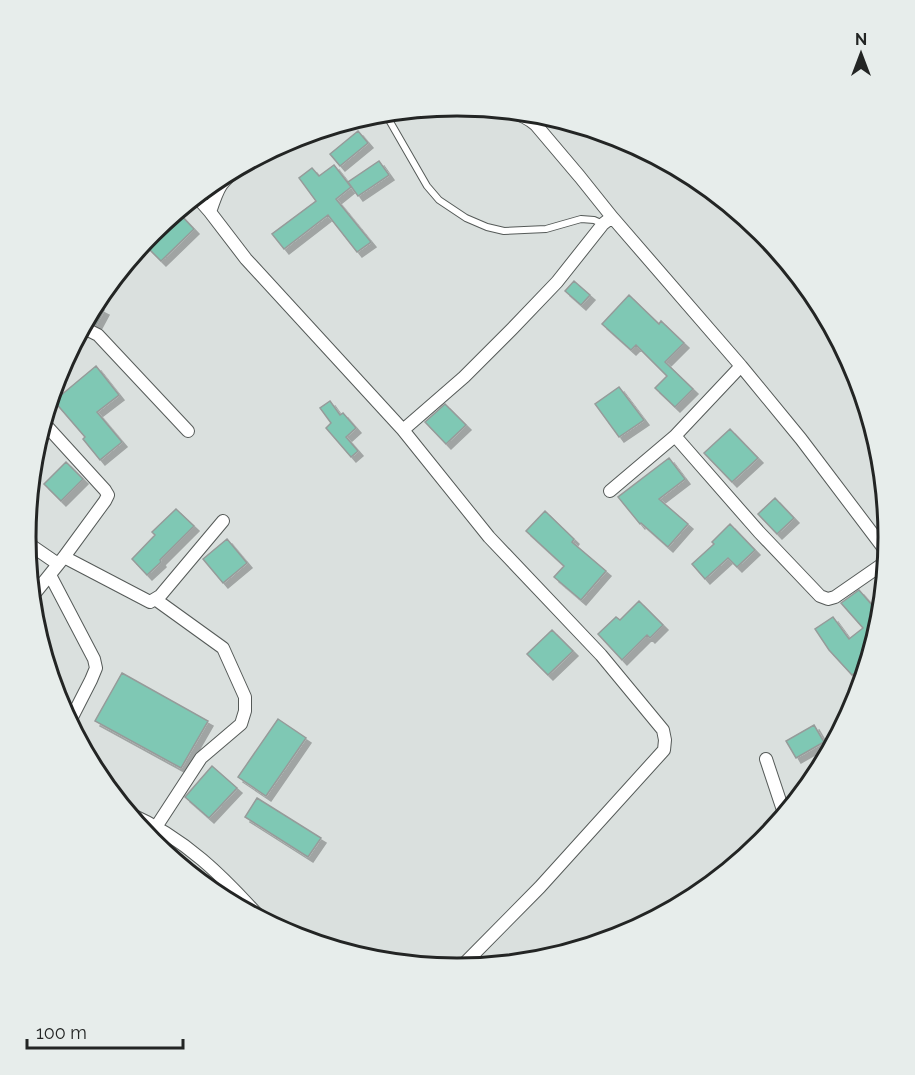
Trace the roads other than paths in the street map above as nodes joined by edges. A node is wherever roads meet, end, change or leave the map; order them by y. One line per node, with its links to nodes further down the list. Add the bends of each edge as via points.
1 (391, 122): 6 (lane, via 427,186 439,200 466,218 504,231 546,229 581,219)
2 (534, 123): 6 (street, via 566,160)
3 (216, 192): 5 (street)
4 (202, 202): 5 (street)
5 (210, 212): 10 (street, via 246,259)
6 (608, 221): 8 (street); 10 (street, via 512,329)
7 (90, 331): 11 (street)
8 (741, 366): 12 (street); 15 (street)
9 (50, 429): 17 (street, via 108,495)
10 (403, 430): 28 (street, via 489,537 601,655 663,730 665,740 664,750)
11 (188, 431)
12 (675, 436): 13 (street); 18 (street, via 820,596 835,597)
13 (610, 491)
14 (223, 521): 21 (street)
15 (879, 542)
16 (36, 548): 17 (street)
17 (61, 561): 19 (street); 21 (street, via 150,602)
18 (878, 567)
19 (50, 575): 20 (street); 22 (street, via 96,668)
20 (40, 588)
21 (155, 598): 26 (street, via 223,648 245,697 241,724 201,758)
22 (74, 714)
23 (766, 759): 24 (street)
24 (782, 806)
25 (148, 823): 26 (street)
26 (156, 827): 27 (street, via 189,848)
27 (247, 903)
28 (469, 959)

